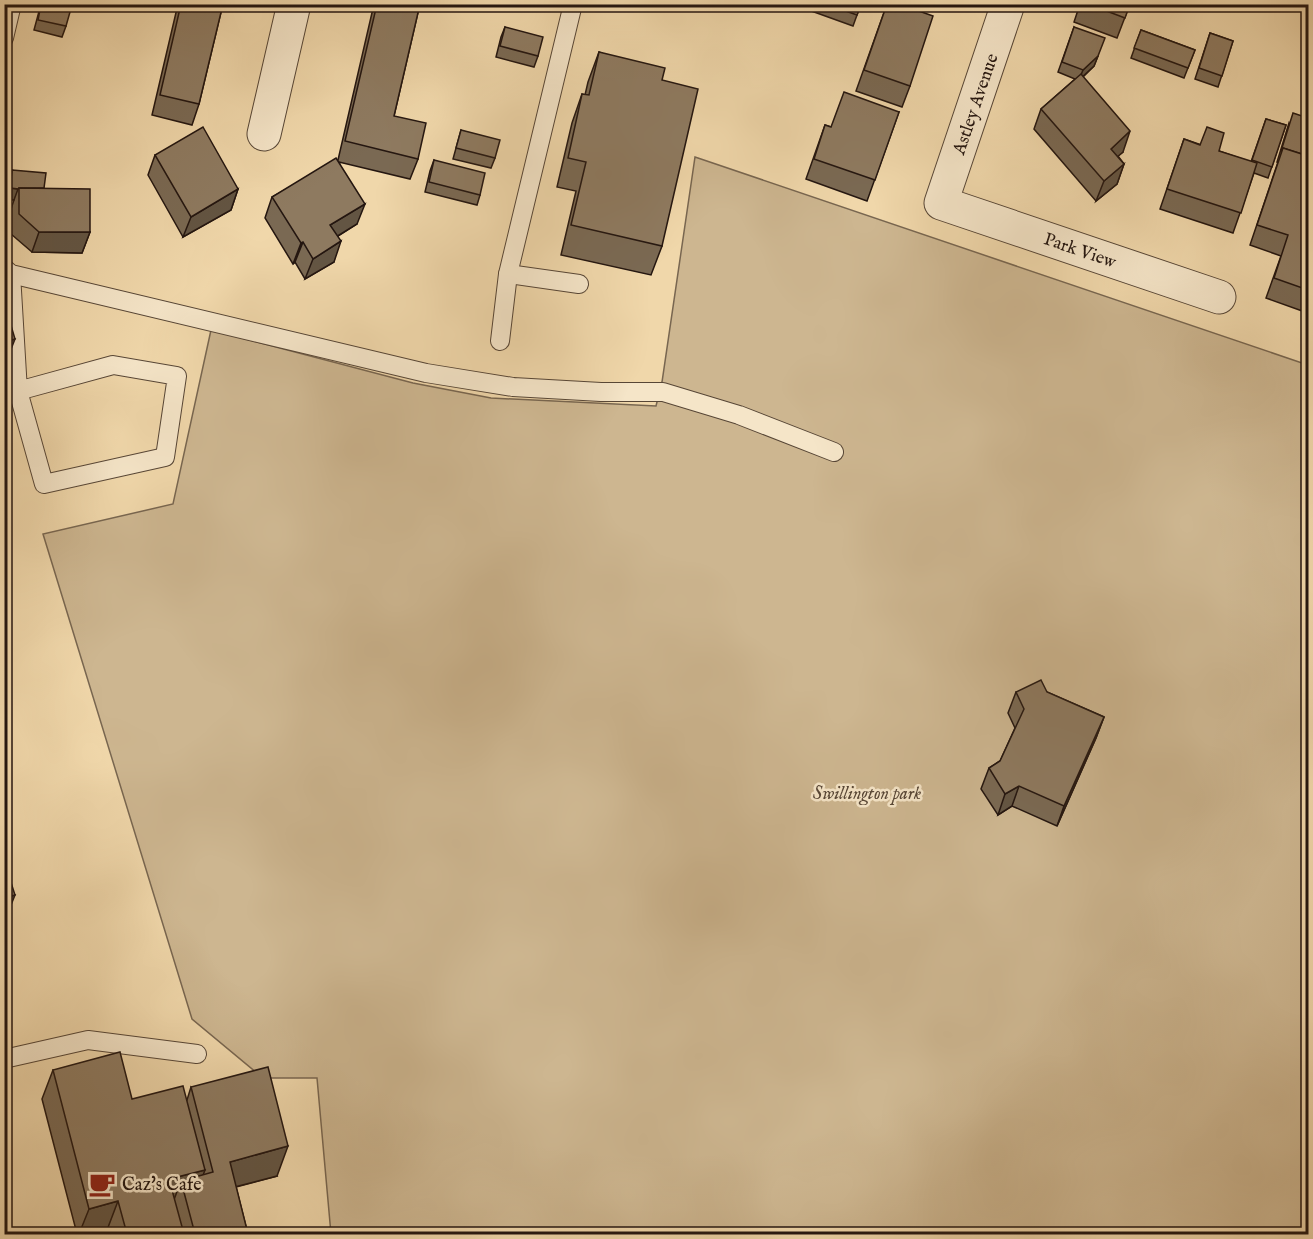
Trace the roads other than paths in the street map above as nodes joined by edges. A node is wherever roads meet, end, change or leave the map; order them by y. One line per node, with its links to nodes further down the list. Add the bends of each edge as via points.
1 (12, 4): 5 (lane)
2 (294, 4): 6 (street)
3 (573, 4): 9 (lane)
4 (1008, 4): 7 (street, Astley Avenue)
5 (4, 38)
6 (264, 134)
7 (941, 203): 11 (street, Park View)
8 (8, 271): 13 (lane); 14 (lane, via 426,373 513,387 663,392 739,415)
9 (508, 274): 10 (lane); 12 (lane)
10 (579, 284)
11 (1219, 297)
12 (500, 341)
13 (11, 393): 13 (lane, via 113,365 177,376 165,457 44,484)
14 (834, 452)
15 (197, 1054): 16 (lane, via 88,1040)
16 (4, 1059)

